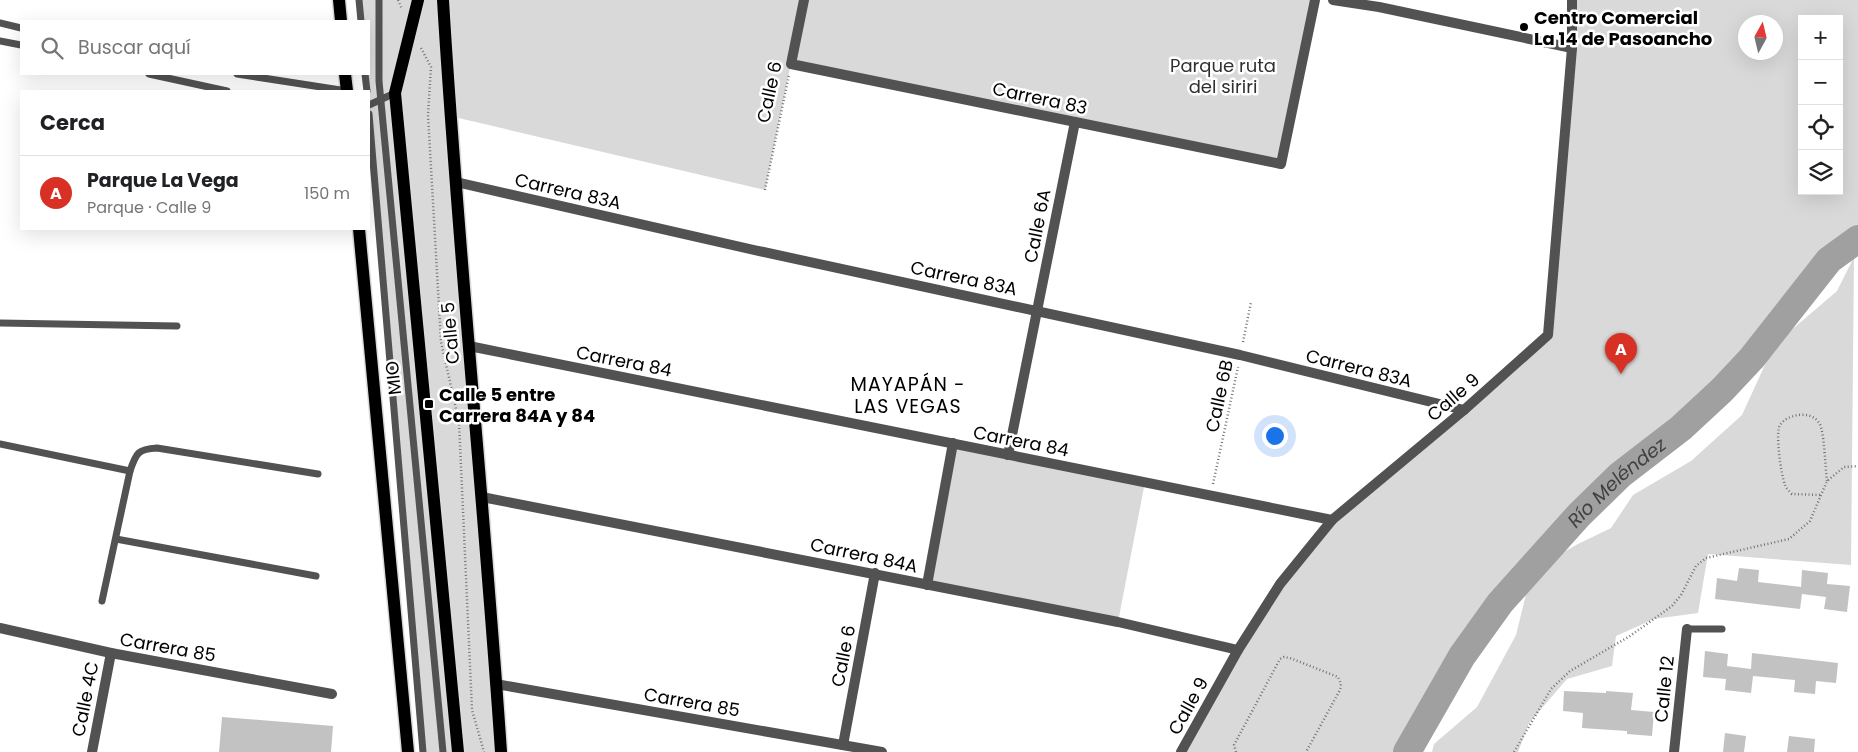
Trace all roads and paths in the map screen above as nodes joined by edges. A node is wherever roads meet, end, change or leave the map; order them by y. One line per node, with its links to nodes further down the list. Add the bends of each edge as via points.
1 (339, 0): 11 (main road)
2 (359, 0): 12 (lane)
3 (379, 0): 29 (lane, MIO, via 378,81)
4 (398, 0): 15 (path)
5 (418, 0): 15 (main road)
6 (443, 0): 33 (main road, Calle 5)
7 (804, 0): 19 (street, Calle 6)
8 (1315, 0): 31 (street, Carrera 83, via 1281,164)
9 (1333, 0): 18 (street)
10 (1572, 0): 18 (street, Calle 9)
11 (341, 20)
12 (361, 20)
13 (0, 23): 14 (lane)
14 (20, 28)
15 (410, 28): 28 (main road); 72 (path, via 431,67 428,115 440,342 459,422 472,710)
16 (0, 41): 17 (lane)
17 (20, 45)
18 (1572, 48): 42 (street, Calle 9, via 1548,335)
19 (791, 64): 31 (street, Carrera 83); 34 (path, Calle 6)
20 (154, 75): 24 (lane)
21 (243, 75): 25 (lane)
22 (345, 75): 26 (main road)
23 (365, 75): 27 (lane)
24 (223, 90)
25 (340, 90)
26 (346, 90)
27 (367, 90)
28 (394, 93): 29 (lane); 71 (main road)
29 (381, 100): 30 (lane); 70 (lane, MIO)
30 (370, 105)
31 (1075, 122): 37 (street, Calle 6A)
32 (370, 126): 69 (lane, MIO)
33 (456, 182): 37 (street, Carrera 83A); 40 (main road, Calle 5)
34 (765, 190)
35 (359, 230): 68 (main road)
36 (1251, 302): 41 (path, Calle 6B)
37 (1037, 310): 41 (street, Carrera 83A); 45 (street, Calle 6A)
38 (0, 323): 39 (lane)
39 (177, 326)
40 (469, 346): 44 (street, Carrera 84); 51 (main road, Calle 5)
41 (1240, 355): 42 (street, Carrera 83A); 52 (path, Calle 6B)
42 (1464, 410): 53 (street, Calle 9)
43 (0, 444): 47 (lane)
44 (953, 444): 45 (street, Carrera 84); 57 (street)
45 (1008, 455): 52 (street, Carrera 84)
46 (1858, 466): 49 (path, via 1844,467)
47 (130, 470): 48 (lane, via 135,456 144,449 158,448); 54 (lane)
48 (318, 474)
49 (1827, 481): 50 (path); 50 (path, via 1820,427 1815,418 1807,414 1784,420 1777,437 1785,487 1792,494)
50 (1821, 495): 78 (path, via 1810,521 1789,539 1706,558 1696,566 1672,606 1630,636 1570,671 1551,690)
51 (482, 496): 55 (street, Carrera 84A); 64 (main road, Calle 5)
52 (1210, 496): 53 (street, Carrera 84)
53 (1332, 520): 62 (street, Calle 9, via 1280,584)
54 (116, 539): 56 (lane); 58 (lane)
55 (875, 573): 57 (street, Carrera 84A); 66 (street, Calle 6)
56 (316, 576)
57 (927, 585): 62 (street, Carrera 84A, via 1118,622)
58 (102, 602)
59 (0, 628): 63 (street, Carrera 85)
60 (1687, 629): 61 (lane); 79 (street, Calle 12)
61 (1722, 629)
62 (1238, 650): 75 (street, Calle 9)
63 (111, 653): 65 (street, Carrera 85); 67 (street, Calle 4C)
64 (496, 684): 66 (street, Carrera 85); 73 (main road, Calle 5)
65 (332, 694)
66 (843, 745): 74 (street, Carrera 85)
67 (92, 752)
68 (408, 752)
69 (423, 752)
70 (443, 752)
71 (458, 752)
72 (484, 752)
73 (501, 752)
74 (882, 752)
75 (1182, 752)
76 (1236, 752): 77 (path, via 1234,745 1284,657 1338,678 1341,684)
77 (1306, 752)
78 (1514, 752)
79 (1674, 752)

